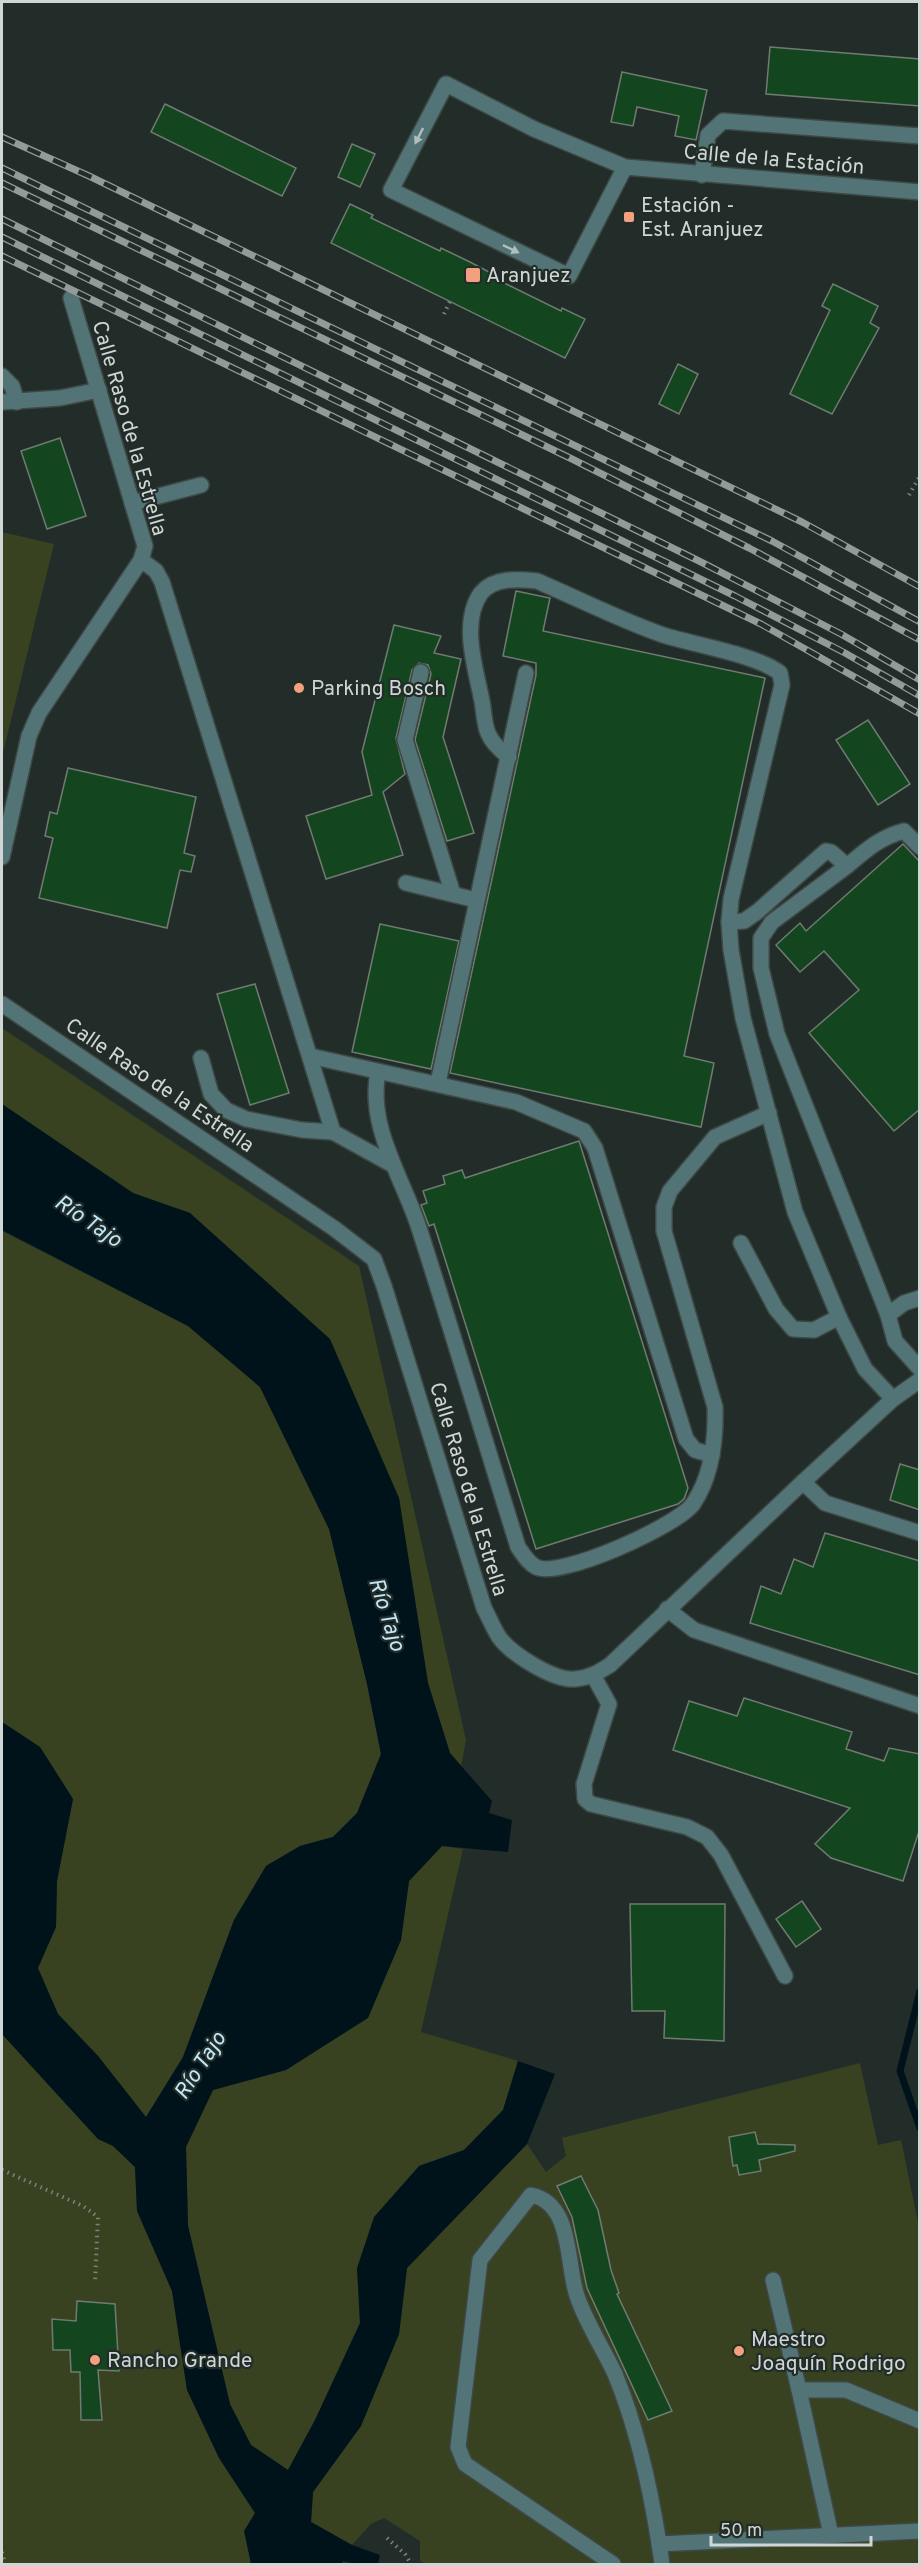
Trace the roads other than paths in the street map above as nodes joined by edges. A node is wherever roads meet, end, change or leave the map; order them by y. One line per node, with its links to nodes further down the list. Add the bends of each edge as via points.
1 (920, 136): 3 (street, via 723,122 708,135)
2 (625, 166): 2 (street, Calle de la Estación, one-way to 2, via 534,129 446,84 391,190 569,276); 3 (street, Calle de la Estación)
3 (702, 175): 4 (street, Calle de la Estación)
4 (920, 192)
5 (71, 298): 7 (street, Calle Raso de la Estrella)
6 (2, 376): 8 (street, via 12,386)
7 (99, 390): 8 (street); 10 (street, Calle Raso de la Estrella)
8 (9, 402)
9 (201, 485): 10 (street)
10 (132, 503): 11 (street, Calle Raso de la Estrella, via 144,546)
11 (141, 560): 16 (street, Calle Raso de la Estrella, via 39,713 29,736); 23 (street, via 156,571 162,582)
12 (421, 672): 19 (street, via 405,740)
13 (526, 673): 14 (street)
14 (509, 757): 20 (street); 21 (street, via 488,733 471,640 472,614 482,593 498,582 518,578 537,581 660,634 773,667 780,673 783,685 731,898)
15 (920, 847): 17 (street, via 904,831 892,834)
16 (2, 857)
17 (847, 866): 21 (street, via 826,851 757,912 744,921); 32 (street, via 772,922 761,938 761,968 777,1034)
18 (406, 883): 19 (street)
19 (453, 894): 20 (street)
20 (476, 900): 26 (street)
21 (729, 922): 27 (street, via 743,1018)
22 (2, 1004): 41 (street, Calle Raso de la Estrella, via 374,1259 484,1608 500,1638 522,1658 552,1674 573,1679)
23 (310, 1056): 25 (street); 28 (street)
24 (201, 1058): 28 (street, via 211,1094 226,1110 246,1119)
25 (378, 1072): 26 (street); 29 (street, via 374,1093)
26 (438, 1083): 37 (street, via 516,1102 584,1131 595,1148 686,1439 695,1450)
27 (769, 1113): 33 (street, via 795,1212); 37 (street, via 715,1137 670,1191 664,1207 663,1231 715,1407)
28 (333, 1132): 29 (street)
29 (392, 1164): 37 (street, via 418,1225 518,1547 528,1561 537,1568 553,1569 630,1544 672,1520 692,1505 704,1484)
30 (741, 1243): 33 (street, via 776,1309 793,1329 814,1330)
31 (920, 1299): 32 (street, via 904,1303)
32 (888, 1315): 34 (street, via 895,1341)
33 (839, 1317): 36 (street, via 865,1369)
34 (920, 1369)
35 (920, 1380): 36 (street)
36 (893, 1399): 38 (street)
37 (712, 1455)
38 (803, 1482): 39 (street, via 825,1503); 40 (street)
39 (920, 1533)
40 (667, 1609): 41 (street, via 610,1665); 42 (street, via 694,1630)
41 (593, 1675): 43 (street, via 609,1704 584,1784 585,1799 591,1804 687,1827 707,1838 721,1855)
42 (920, 1706)
43 (785, 1976)
44 (773, 2280): 45 (street)
45 (799, 2390): 46 (street, via 846,2390); 48 (street)
46 (920, 2421)
47 (920, 2531): 48 (street)
48 (831, 2535): 49 (street)
49 (659, 2544): 50 (street, via 642,2453 615,2374 577,2296 559,2215 542,2197 531,2195 480,2260 458,2447 465,2464); 51 (street)
50 (613, 2565)
51 (662, 2565)

